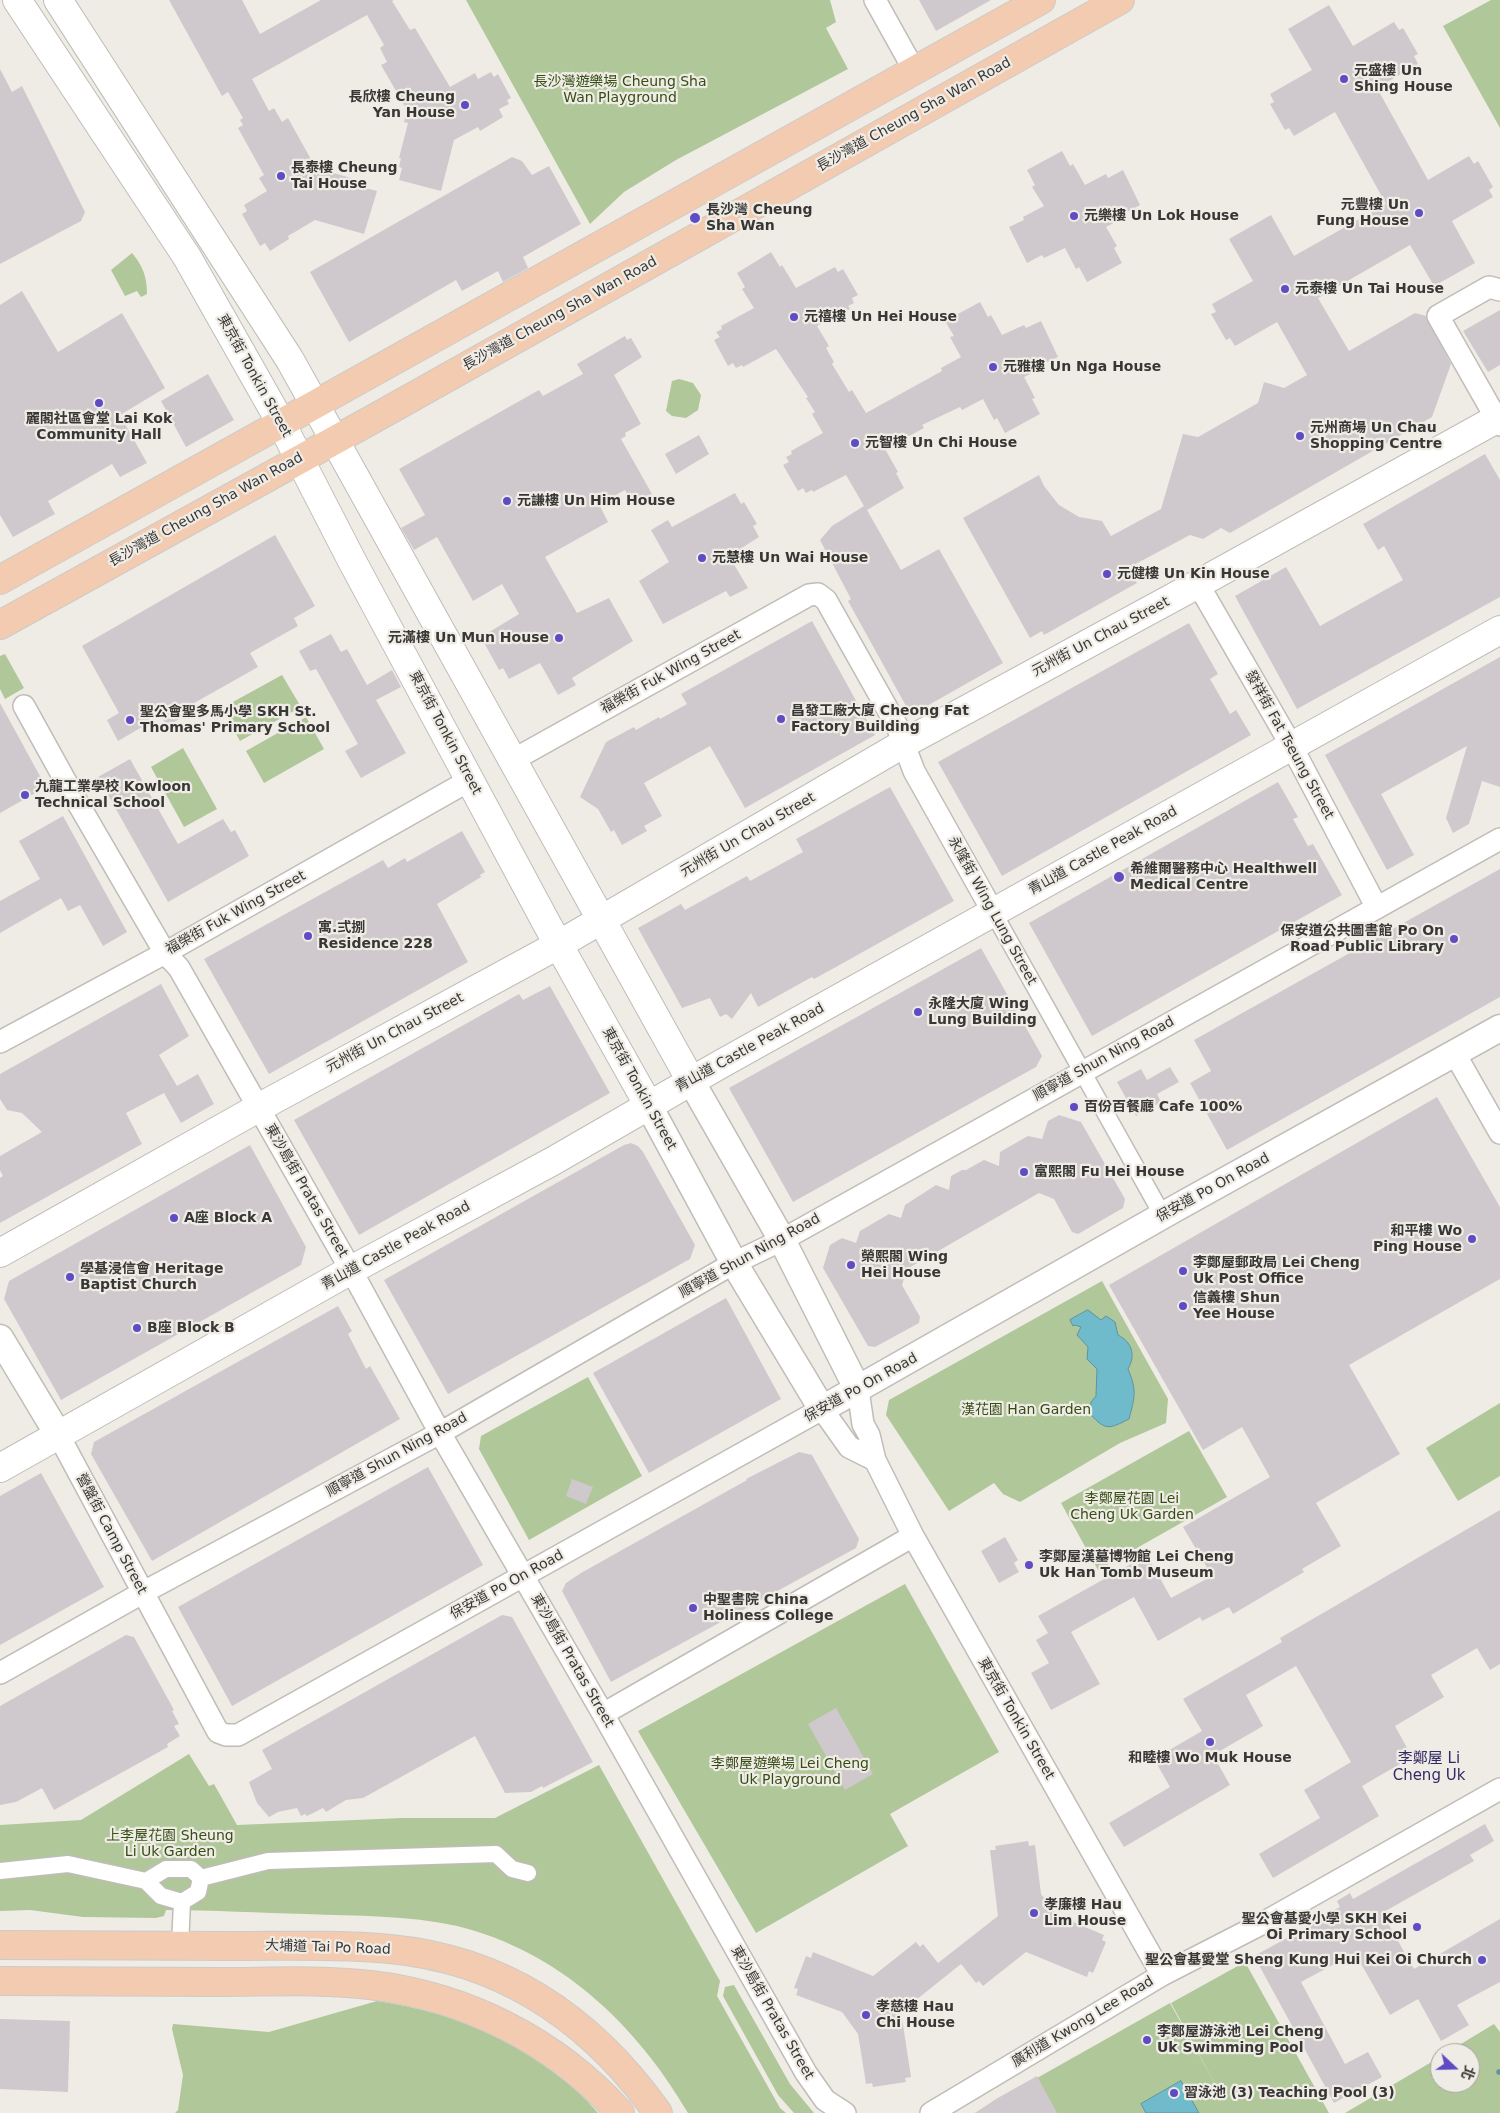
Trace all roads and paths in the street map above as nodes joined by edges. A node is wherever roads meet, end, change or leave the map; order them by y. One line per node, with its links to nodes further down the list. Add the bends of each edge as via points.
1 (17, 0): 10 (main road, 東京街 Tonkin Street, via 188,257)
2 (58, 0): 8 (main road, 東京街 Tonkin Street, via 290,360)
3 (875, 0): 6 (street)
4 (1041, 0): 6 (main road)
5 (1120, 0): 11 (main road, 長沙灣道 Cheung Sha Wan Road)
6 (914, 70): 8 (main road)
7 (1500, 290): 9 (street, 元州街 Un Chau Street, via 1489,287 1438,316)
8 (315, 404): 10 (main road); 11 (main road, 東京街 Tonkin Street)
9 (1499, 420): 14 (main road, 元州街 Un Chau Street)
10 (281, 423): 12 (main road, 東京街 Tonkin Street); 13 (main road)
11 (335, 440): 12 (main road, 長沙灣道 Cheung Sha Wan Road); 21 (main road, 東京街 Tonkin Street)
12 (299, 459): 16 (main road, 長沙灣道 Cheung Sha Wan Road); 22 (main road, 東京街 Tonkin Street)
13 (0, 580)
14 (1198, 584): 19 (main road, 元州街 Un Chau Street); 20 (street, 發祥街 Fat Tseung Street)
15 (828, 604): 19 (street, 永隆街 Wing Lung Street); 21 (street, 福榮街 Fuk Wing Street, via 822,596 809,595)
16 (0, 625)
17 (1500, 630): 20 (main road, 青山道 Castle Peak Road)
18 (24, 706): 28 (street, 東沙島街 Pratas Street)
19 (904, 744): 25 (street, 永隆街 Wing Lung Street, via 914,771); 26 (main road, 元州街 Un Chau Street)
20 (1291, 745): 24 (street, 發祥街 Fat Tseung Street); 25 (main road, 青山道 Castle Peak Road)
21 (513, 760): 26 (main road, 東京街 Tonkin Street)
22 (470, 780): 27 (main road, 東京街 Tonkin Street); 28 (street, 福榮街 Fuk Wing Street)
23 (1500, 838): 24 (street, 順寧道 Shun Ning Road)
24 (1377, 908): 32 (street, 順寧道 Shun Ning Road)
25 (993, 912): 32 (street, 永隆街 Wing Lung Street); 33 (main road, 青山道 Castle Peak Road)
26 (601, 920): 27 (main road, 元州街 Un Chau Street); 33 (main road, 東京街 Tonkin Street)
27 (558, 945): 34 (main road, 東京街 Tonkin Street); 35 (main road, 元州街 Un Chau Street)
28 (165, 953): 30 (street, 福榮街 Fuk Wing Street); 35 (street, 東沙島街 Pratas Street, via 179,968)
29 (1500, 1028): 31 (street, 保安道 Po On Road)
30 (0, 1042)
31 (1455, 1054): 36 (street); 37 (street, 保安道 Po On Road)
32 (1081, 1071): 37 (street, 永隆街 Wing Lung Street); 38 (street, 順寧道 Shun Ning Road)
33 (690, 1081): 34 (main road, 青山道 Castle Peak Road); 38 (street, 東京街 Tonkin Street)
34 (649, 1106): 40 (street, 東京街 Tonkin Street); 41 (main road, 青山道 Castle Peak Road)
35 (258, 1108): 39 (main road, 元州街 Un Chau Street); 41 (street, 東沙島街 Pratas Street)
36 (1500, 1133)
37 (1162, 1216): 43 (street, 保安道 Po On Road)
38 (782, 1240): 40 (street, 順寧道 Shun Ning Road); 43 (street, 東京街 Tonkin Street)
39 (0, 1253)
40 (734, 1263): 44 (street, 東京街 Tonkin Street); 45 (street, 順寧道 Shun Ning Road)
41 (351, 1270): 45 (street, 東沙島街 Pratas Street); 46 (main road, 青山道 Castle Peak Road)
42 (0, 1338): 46 (street, 營盤街 Camp Street)
43 (858, 1390): 44 (street, 保安道 Po On Road); 47 (street, 東京街 Tonkin Street, via 863,1424)
44 (822, 1409): 47 (street, 東京街 Tonkin Street, via 849,1447); 50 (street, 保安道 Po On Road)
45 (440, 1433): 50 (street, 東沙島街 Pratas Street); 51 (street, 順寧道 Shun Ning Road)
46 (59, 1436): 48 (main road, 青山道 Castle Peak Road); 51 (street, 營盤街 Camp Street)
47 (875, 1460): 49 (street, 東京街 Tonkin Street)
48 (0, 1468)
49 (913, 1536): 53 (street); 63 (street, 東京街 Tonkin Street)
50 (523, 1576): 53 (street, 東沙島街 Pratas Street); 54 (street, 保安道 Po On Road, via 238,1735)
51 (142, 1593): 52 (street, 順寧道 Shun Ning Road); 54 (street, 營盤街 Camp Street)
52 (0, 1673)
53 (603, 1714): 67 (street, 東沙島街 Pratas Street, via 806,2073 825,2100)
54 (218, 1732)
55 (1500, 1789): 63 (street, 廣利道 Kwong Lee Road, via 1273,1917)
56 (0, 1871): 59 (street, via 68,1864)
57 (528, 1873): 58 (street, via 512,1869 496,1854 268,1860)
58 (201, 1878): 59 (street, via 191,1868 166,1869); 60 (street, via 198,1892)
59 (146, 1881): 60 (street, via 161,1896)
60 (182, 1902): 62 (street)
61 (0, 1945): 62 (main road, 大埔道 Tai Po Road)
62 (180, 1946): 66 (main road, 大埔道 Tai Po Road, via 361,1946 421,1953 479,1969 533,1995 579,2025 621,2064)
63 (1162, 1975): 68 (street, 廣利道 Kwong Lee Road)
64 (0, 1981): 65 (main road, via 334,1982 407,1991 478,2013 537,2042 587,2080)
65 (620, 2113)
66 (658, 2113)
67 (846, 2113)
68 (931, 2113)

